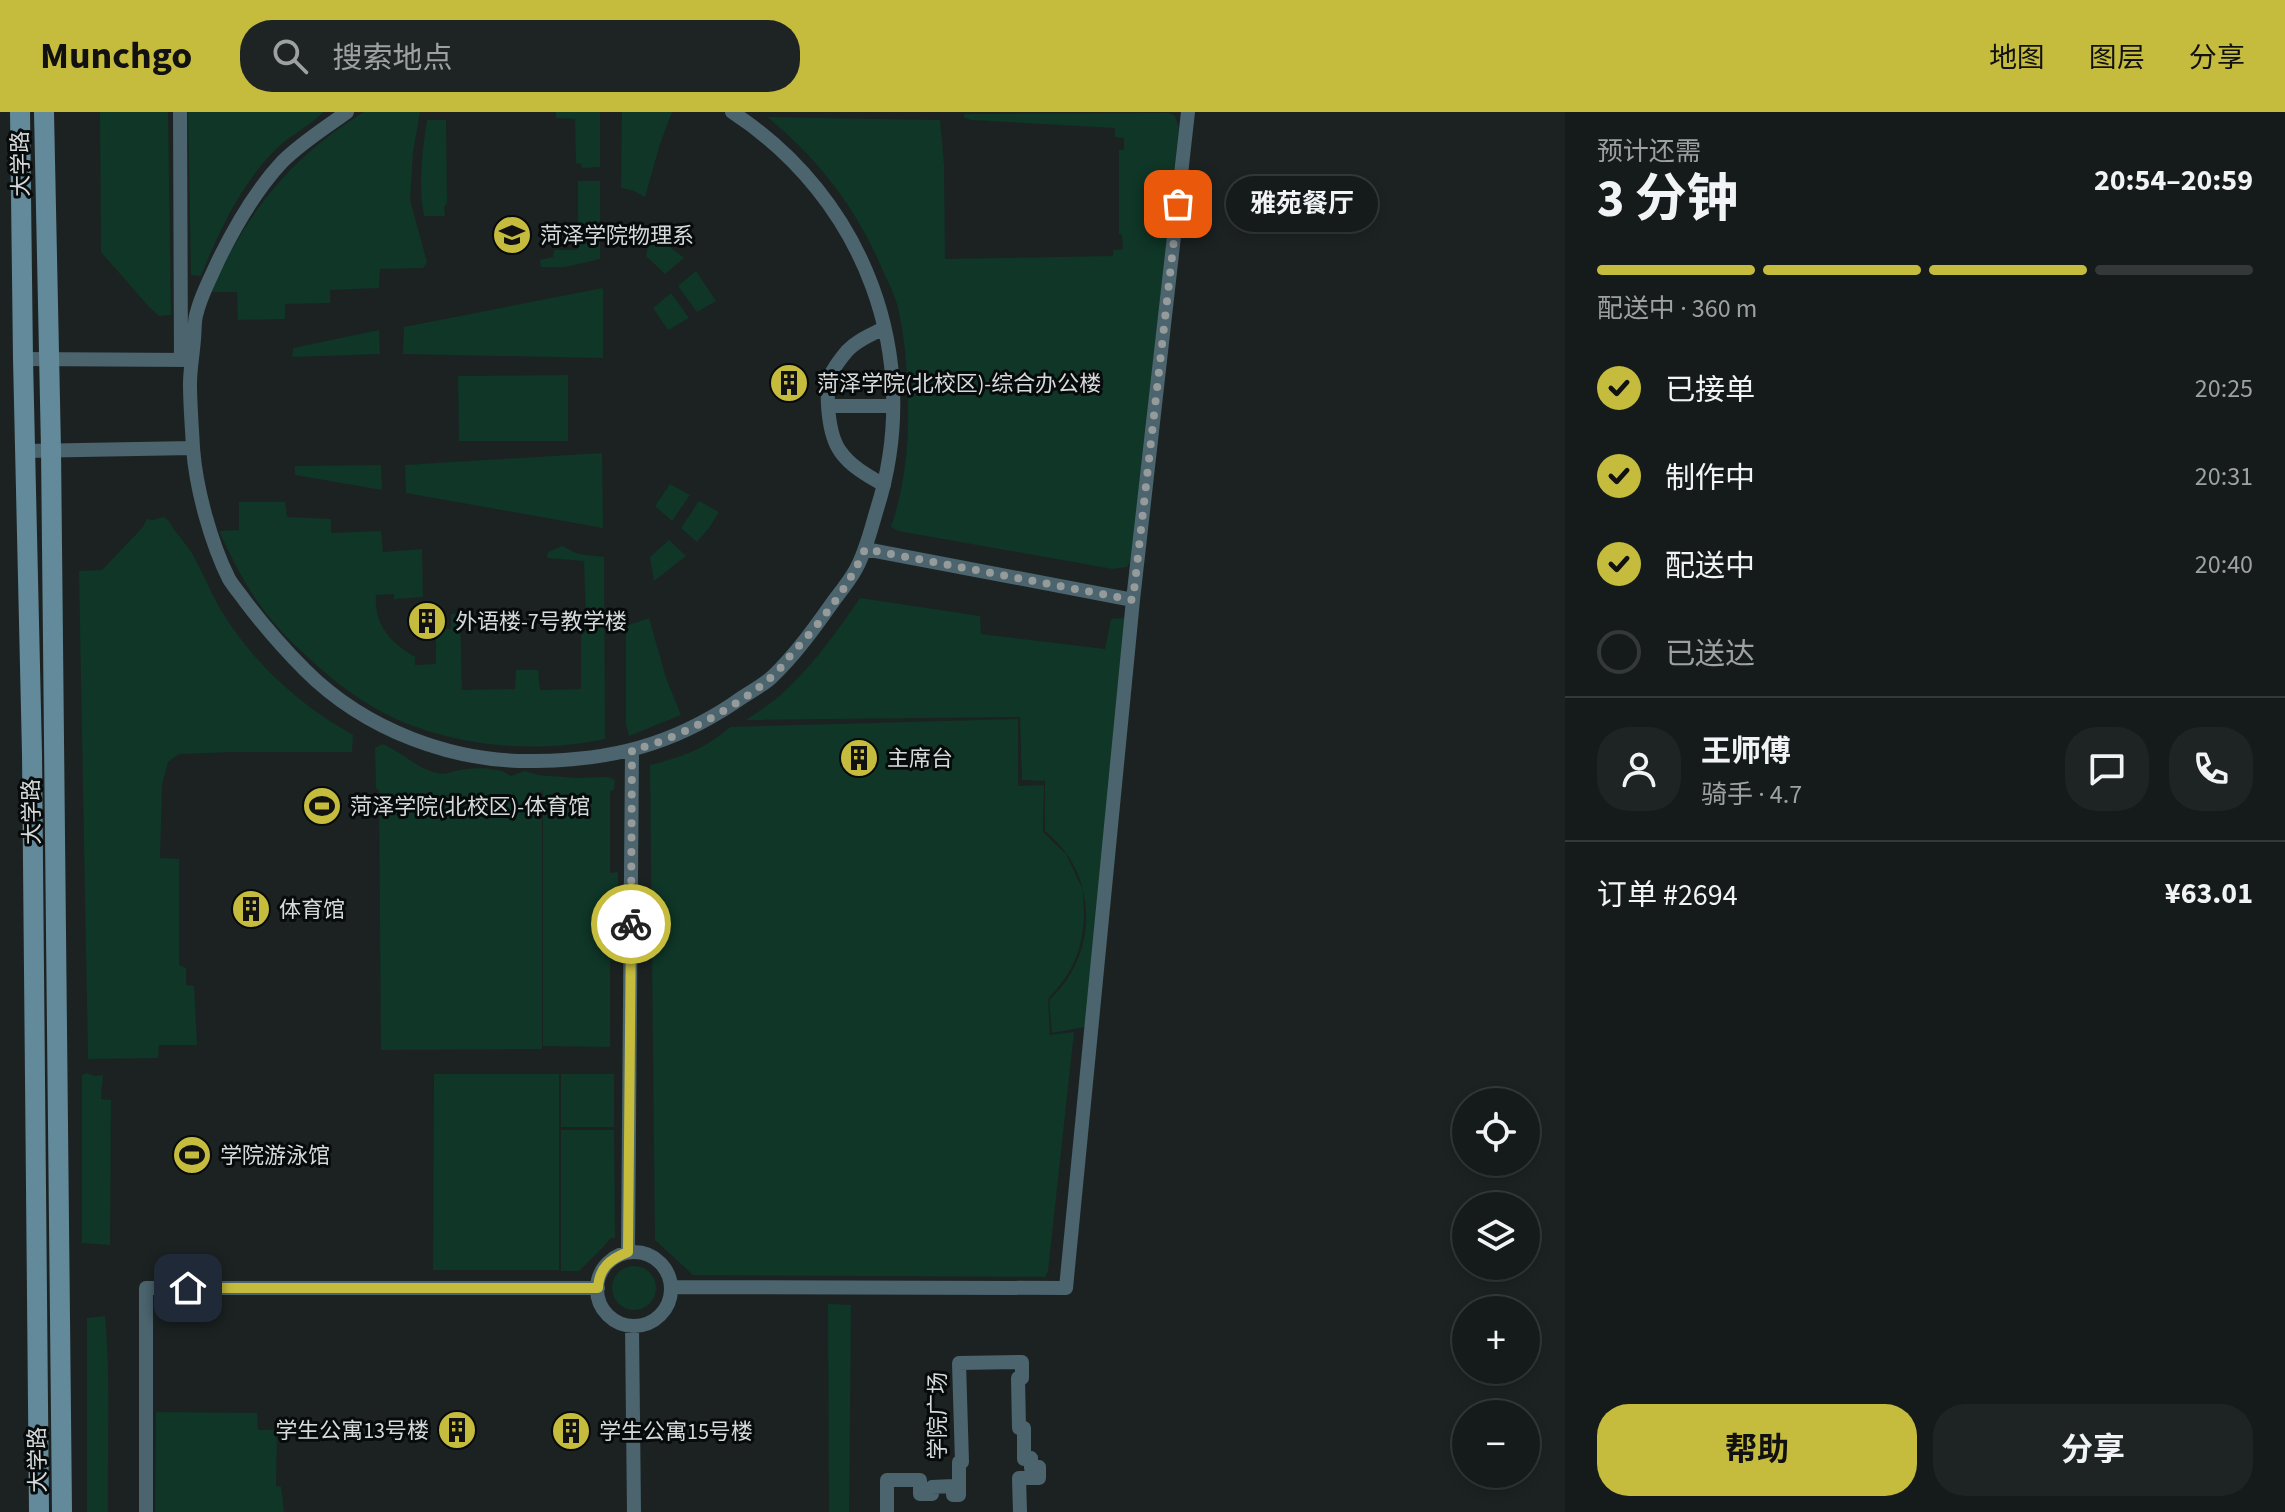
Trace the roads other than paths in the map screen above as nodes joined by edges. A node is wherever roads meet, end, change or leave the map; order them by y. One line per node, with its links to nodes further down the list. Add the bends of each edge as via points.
1 (20, 112): 8 (main road, 大学路)
2 (44, 112): 9 (main road, 大学路)
3 (180, 112): 10 (street)
4 (347, 112): 10 (street, via 282,163 238,221 196,312)
5 (732, 112): 7 (street, via 809,177 849,233)
6 (1188, 112): 18 (street)
7 (884, 328): 11 (street, via 847,351 832,373); 12 (street, via 893,366)
8 (23, 359): 9 (street); 15 (main road, 大学路)
9 (48, 359): 10 (street); 14 (main road, 大学路)
10 (187, 360): 13 (street)
11 (829, 406): 12 (street); 16 (street, via 840,451)
12 (893, 406): 16 (street, via 894,436)
13 (193, 448): 14 (street); 19 (street, via 205,517 230,581 271,636 348,706 410,737 476,757 569,761)
14 (51, 449): 15 (street); 25 (main road, 大学路)
15 (25, 451): 24 (main road, 大学路)
16 (884, 485): 17 (street)
17 (865, 549): 18 (street); 19 (street, via 814,629 770,679 709,719)
18 (1133, 600): 21 (street, via 1066,1288)
19 (632, 750): 20 (street)
20 (628, 1252): 21 (street, via 657,1260); 22 (street, via 603,1269)
21 (672, 1287): 23 (street, via 665,1311 656,1320)
22 (598, 1288): 23 (street, via 605,1313); 26 (street, via 146,1288)
23 (632, 1327): 27 (street)
24 (39, 1512)
25 (62, 1512)
26 (146, 1512)
27 (634, 1512)
28 (887, 1512): 29 (street, 学院广场, via 887,1480 920,1480 920,1494 953,1486 953,1495 959,1495 959,1363 1022,1362 1019,1428 1024,1428 1024,1459 1031,1458 1031,1468 1039,1467 1039,1478 1019,1478)
29 (1020, 1512)

